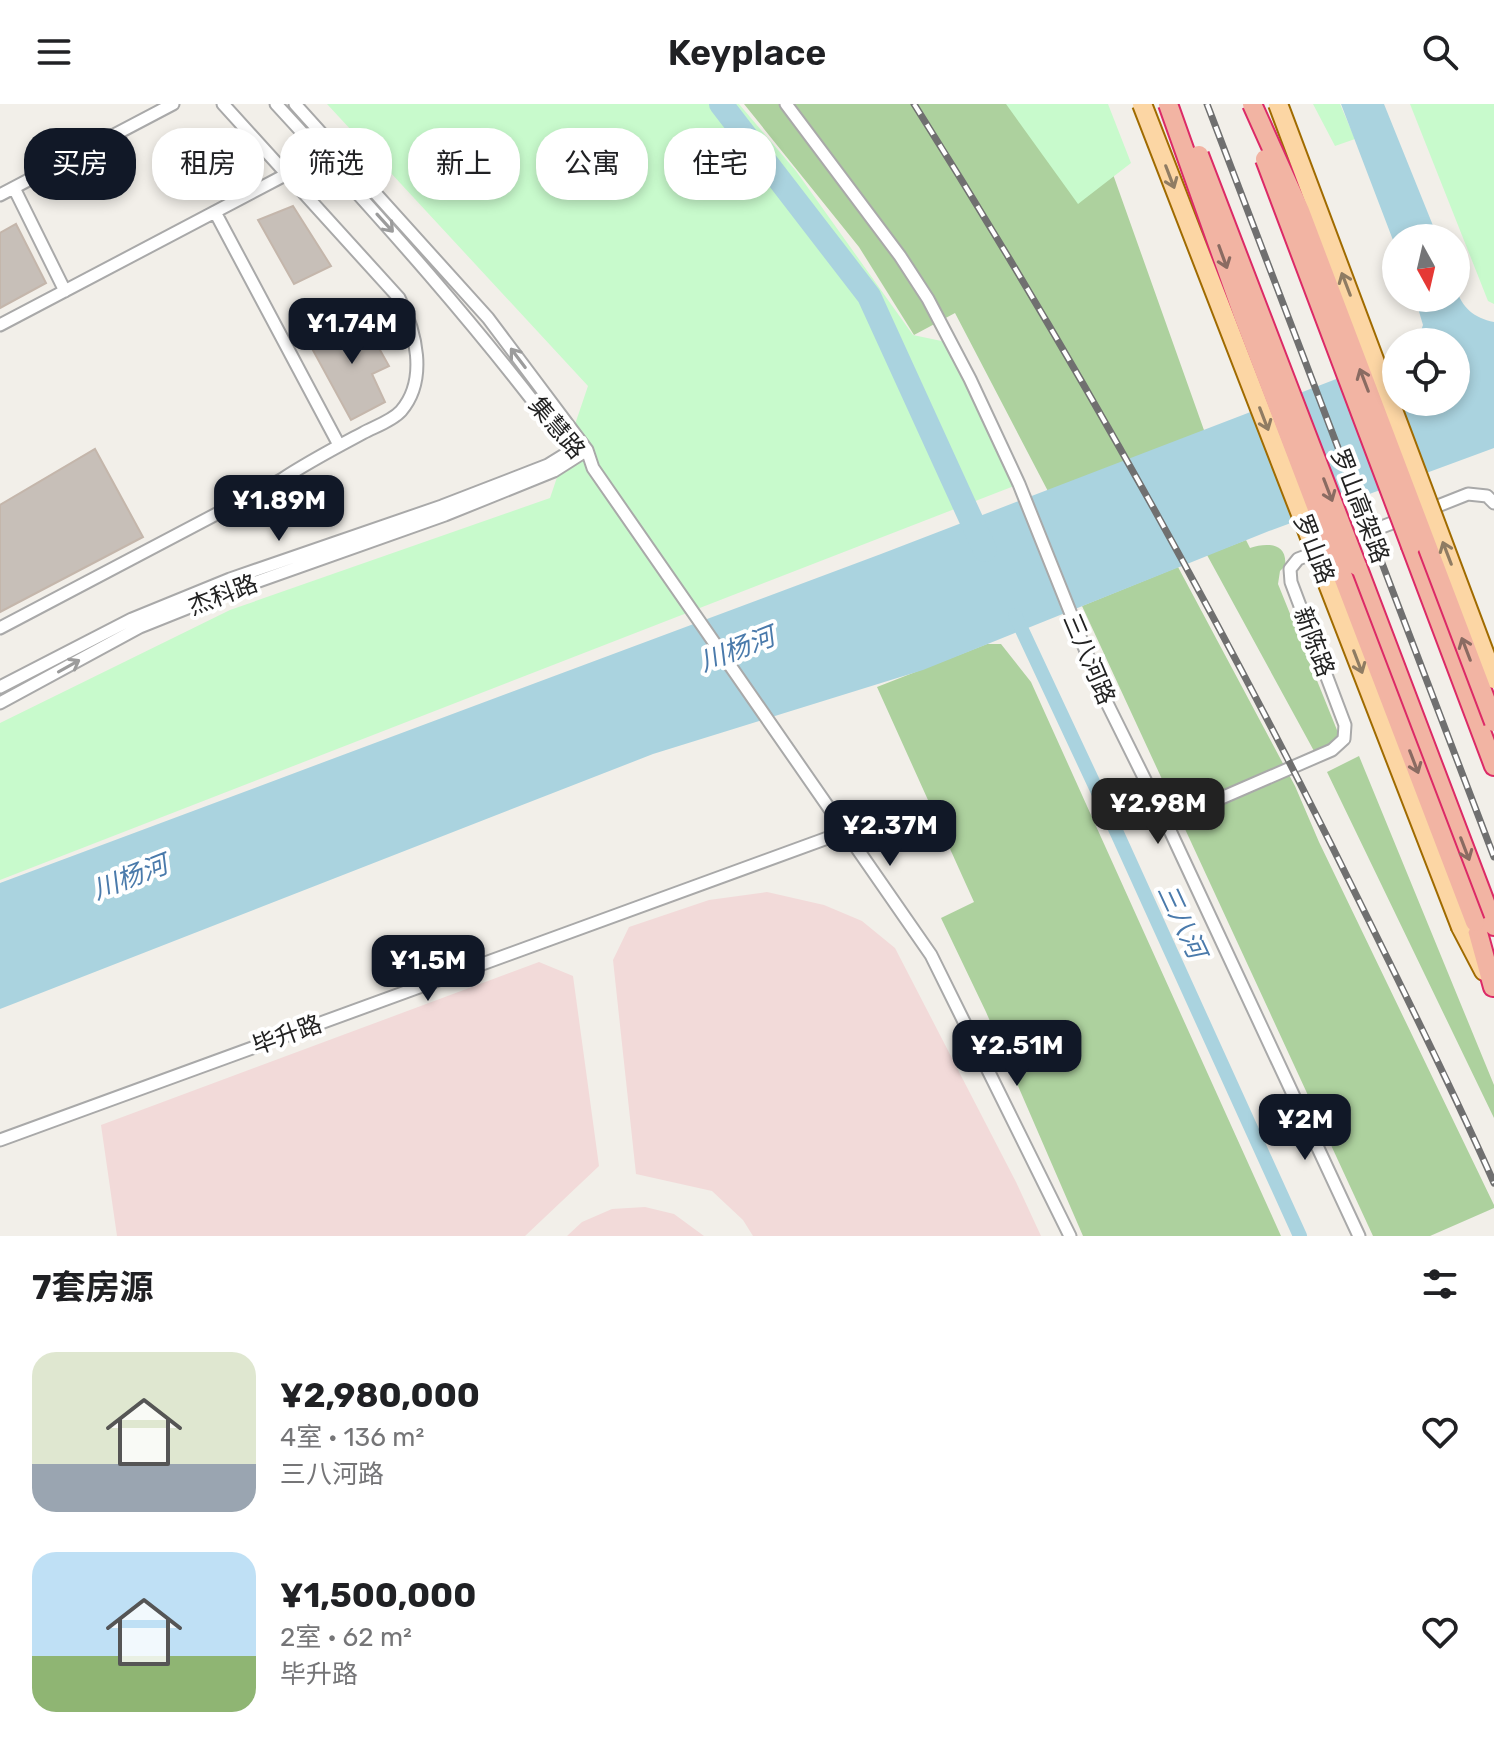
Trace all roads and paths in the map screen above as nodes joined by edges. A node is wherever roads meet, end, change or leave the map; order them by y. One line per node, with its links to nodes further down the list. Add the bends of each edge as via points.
1 (173, 104): 14 (street)
2 (223, 104): 12 (street)
3 (276, 104): 22 (street, 集慧路, one-way to 22, via 471,322)
4 (295, 104): 21 (street, 集慧路, one-way to 4, via 488,318)
5 (786, 104): 31 (street, 三八河路, via 928,299 1019,484 1105,699)
6 (1142, 104): 33 (main road, 罗山路, one-way to 33, bridge)
7 (1168, 104): 33 (highway, one-way to 33, bridge)
8 (1178, 104): 34 (highway, 罗山高架路, one-way to 34, bridge)
9 (1246, 104): 30 (highway, 罗山高架路, bridge)
10 (1252, 104): 29 (highway, one-way to 10, bridge, via 1300,211)
11 (1278, 104): 26 (main road, one-way to 11, bridge)
12 (280, 166)
13 (280, 178): 17 (street)
14 (14, 188): 15 (street); 18 (street)
15 (0, 195)
16 (311, 200): 20 (street, via 391,287 415,342 415,377 401,411)
17 (215, 212): 18 (street); 20 (street)
18 (65, 291): 19 (street)
19 (0, 325)
20 (339, 445): 25 (street)
21 (584, 447): 22 (street, 杰科路); 23 (street, 集慧路)
22 (573, 454): 23 (street, 集慧路); 27 (street, 杰科路, via 230,579 132,619); 28 (street, 杰科路, one-way to 22, via 140,627 445,515 554,471)
23 (593, 468): 32 (street)
24 (1494, 503): 31 (street, 新陈路, via 1487,496 1468,494 1298,559 1290,569 1291,582 1345,725 1344,739 1332,750)
25 (0, 628)
26 (1494, 679)
27 (0, 687)
28 (0, 703)
29 (1494, 722)
30 (1494, 766)
31 (1166, 822): 38 (street, 三八河路)
32 (844, 832): 36 (street, 毕升路); 37 (street, via 931,955)
33 (1468, 925): 35 (highway)
34 (1494, 926)
35 (1494, 988)
36 (0, 1140)
37 (1070, 1236)
38 (1359, 1236)

